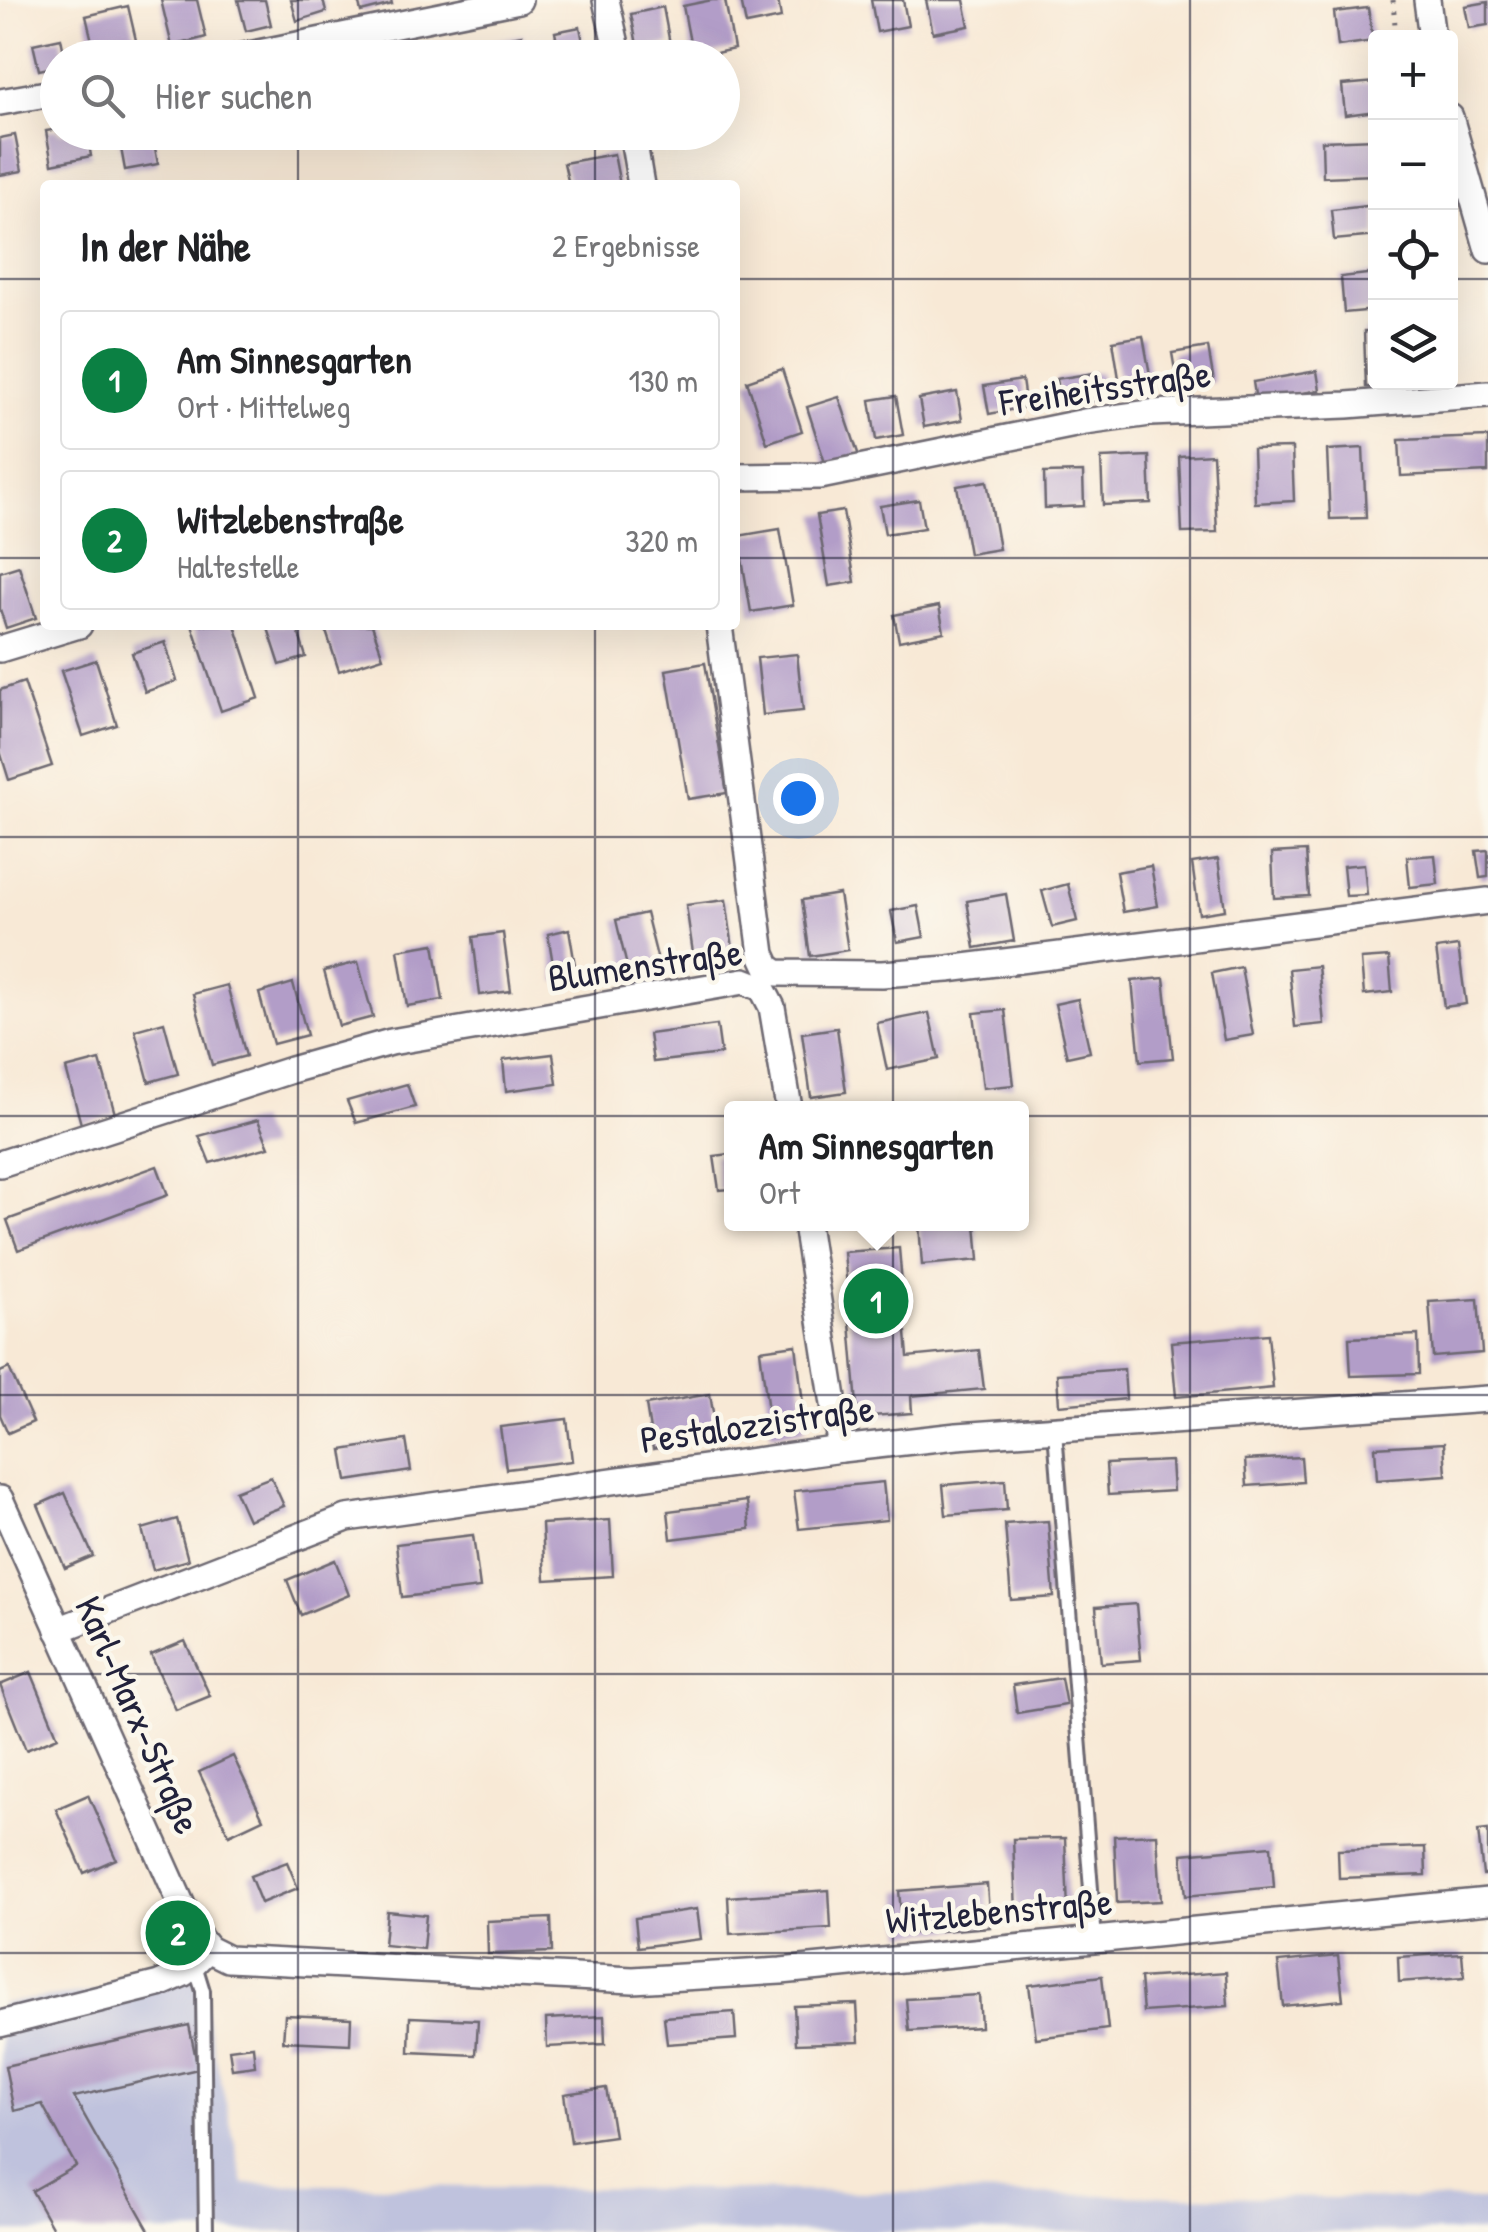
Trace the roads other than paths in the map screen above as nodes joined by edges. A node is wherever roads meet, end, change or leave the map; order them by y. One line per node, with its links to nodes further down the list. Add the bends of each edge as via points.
1 (519, 0): 5 (street)
2 (606, 0): 6 (street)
3 (1426, 0): 4 (street)
4 (1431, 30)
5 (322, 40)
6 (614, 40)
7 (40, 95): 8 (street)
8 (0, 102)
9 (1451, 120): 12 (street)
10 (635, 150): 11 (street)
11 (640, 180)
12 (1488, 250)
13 (1434, 390): 14 (street, Freiheitsstraße); 15 (street, Freiheitsstraße, via 1150,413 820,476)
14 (1488, 394)
15 (740, 477)
16 (63, 630): 18 (street)
17 (720, 630): 20 (street)
18 (0, 649)
19 (1488, 901): 20 (street, Blumenstraße, via 948,969)
20 (768, 980): 21 (street); 22 (street, Blumenstraße, via 391,1042)
21 (788, 1101)
22 (0, 1164)
23 (807, 1231): 26 (street)
24 (1488, 1400): 25 (street, Pestalozzistraße)
25 (1055, 1431): 26 (street, Pestalozzistraße); 30 (lane)
26 (841, 1449): 28 (street, Pestalozzistraße, via 347,1518)
27 (0, 1499): 28 (street, Karl-Marx-Straße)
28 (58, 1630): 31 (street, Karl-Marx-Straße)
29 (1472, 1906): 30 (street, Witzlebenstraße, via 1348,1924)
30 (1106, 1944): 31 (street, Witzlebenstraße, via 895,1966 633,1980)
31 (207, 1956): 32 (street, via 159,1984); 33 (lane)
32 (0, 2024)
33 (206, 2232)

